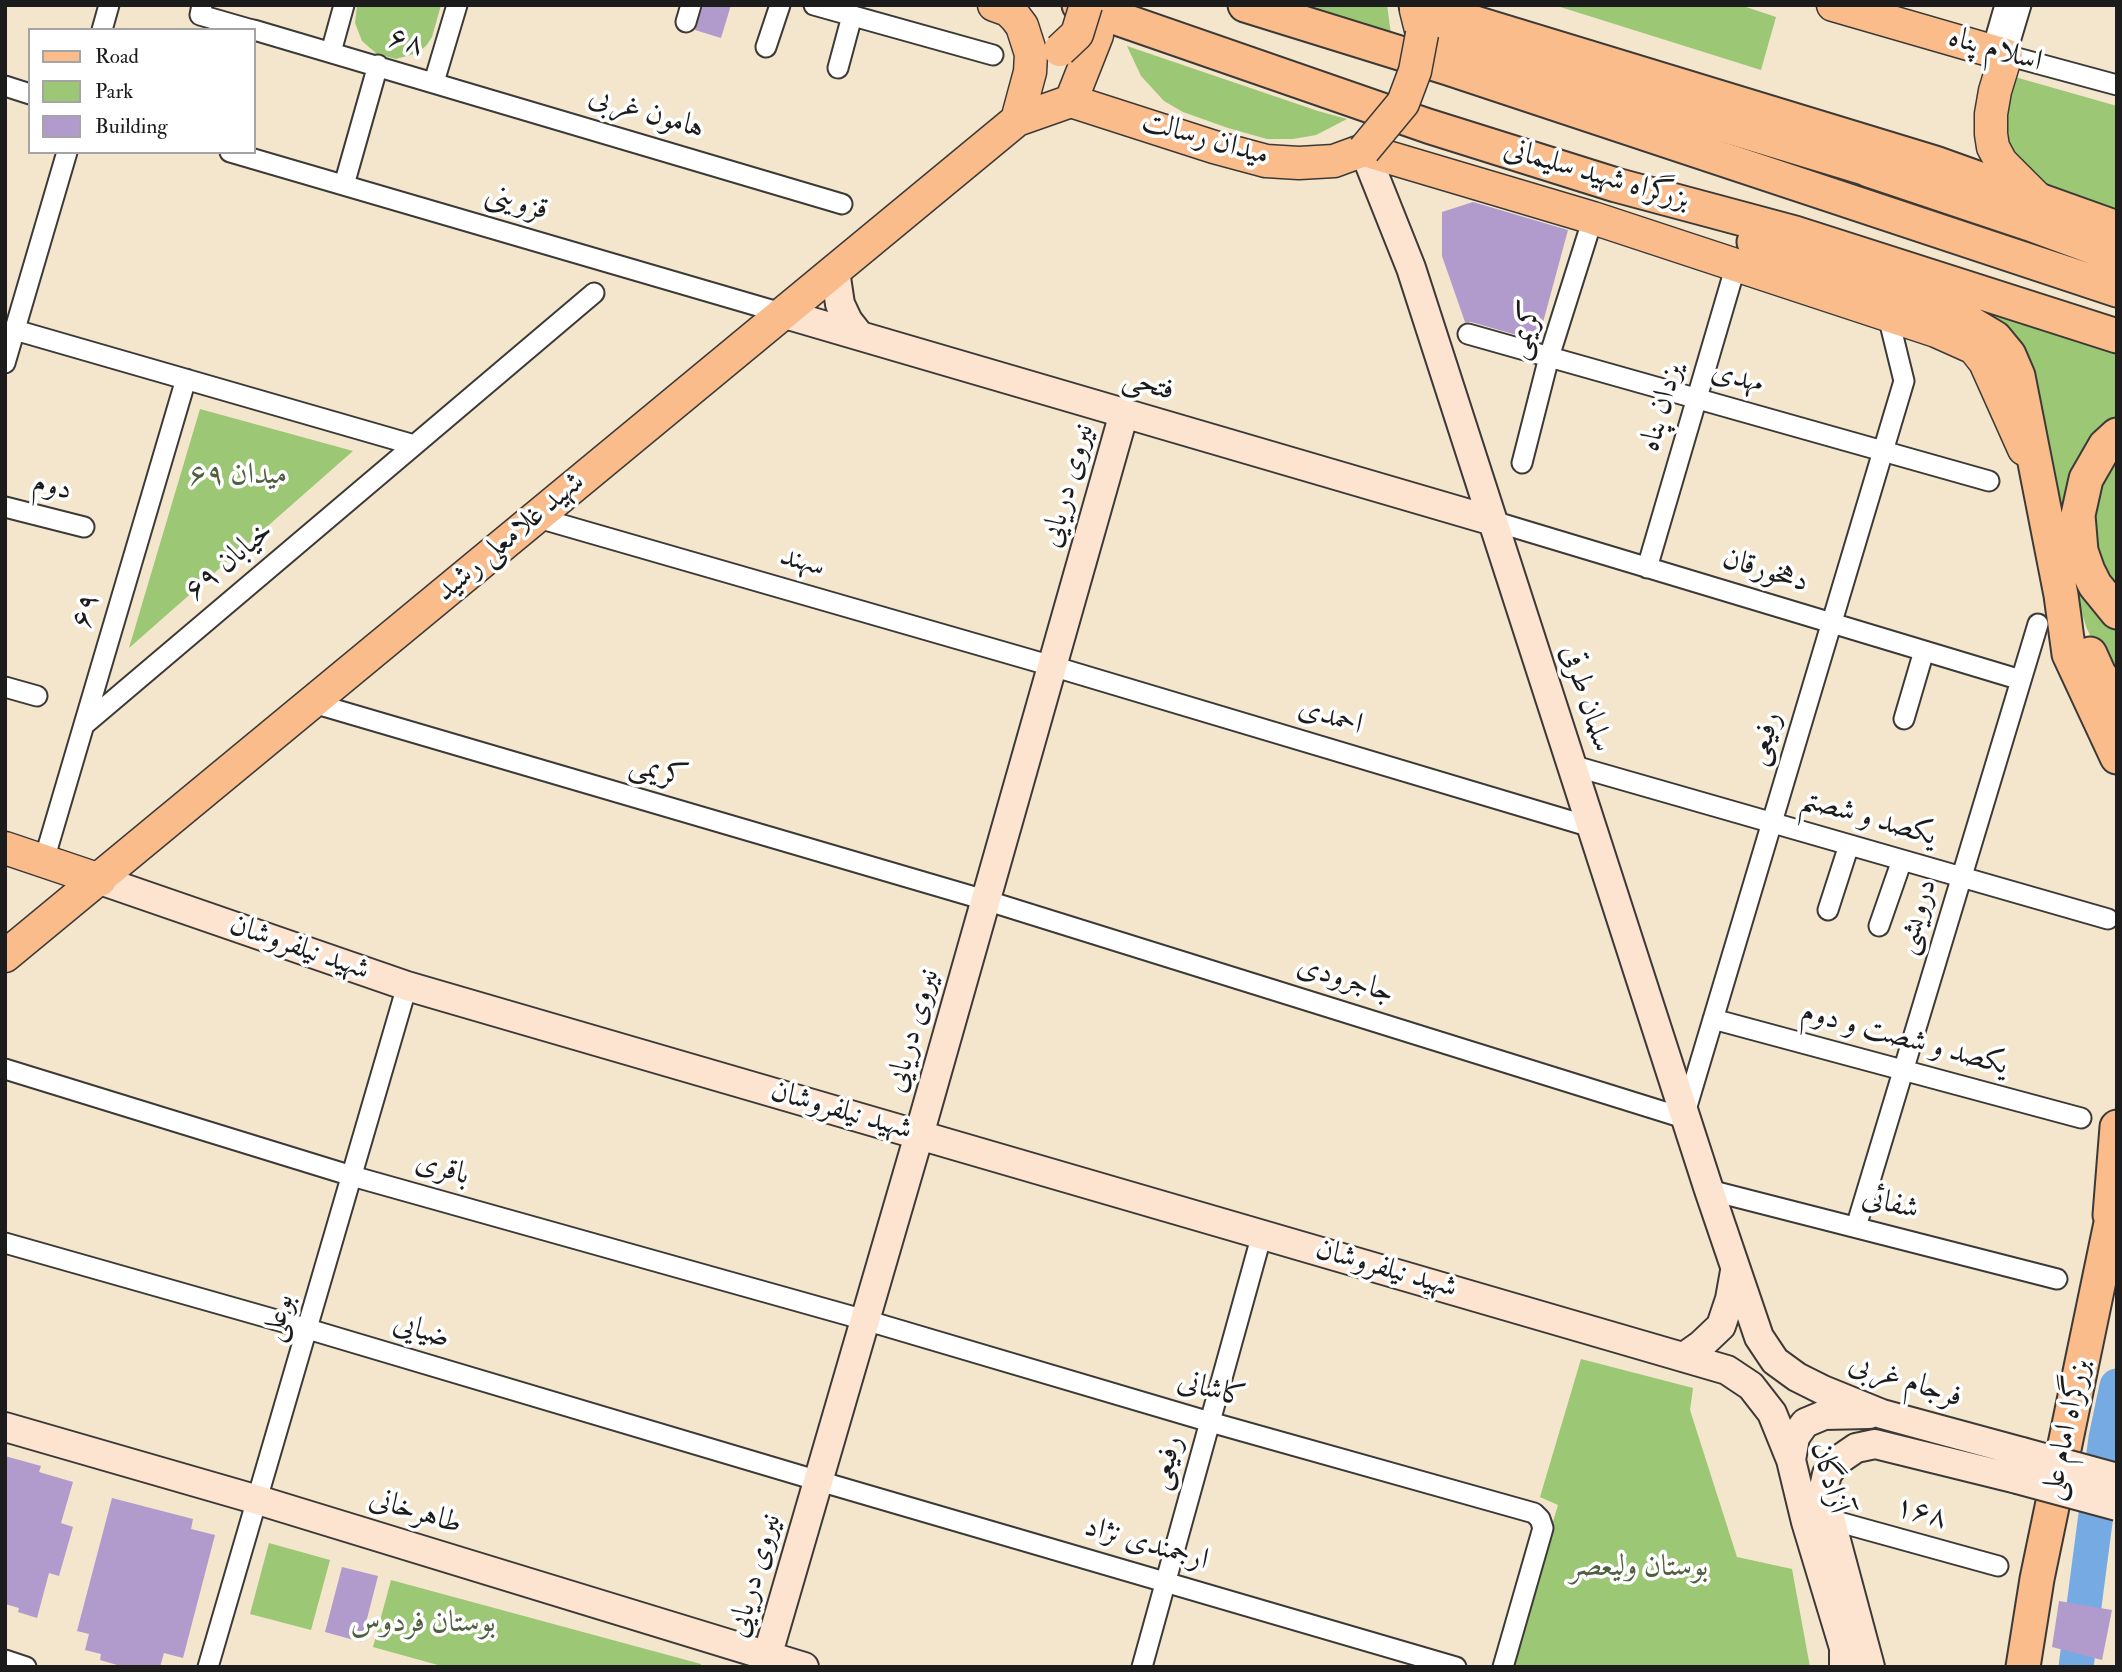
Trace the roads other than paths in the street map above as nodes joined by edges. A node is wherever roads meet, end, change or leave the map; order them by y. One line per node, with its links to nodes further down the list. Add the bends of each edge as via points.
1 (109, 5): 17 (street)
2 (202, 5): 18 (street, ۶۸, via 200,15)
3 (344, 5): 21 (street)
4 (457, 5): 27 (street, ۶۸)
5 (780, 5): 20 (street)
6 (814, 5): 16 (street)
7 (994, 5): 22 (main road, via 1008,10)
8 (1079, 5): 38 (highway, بزرگراه شهید سلیمانی, via 1428,126)
9 (1086, 5): 22 (main road, bridge, via 1077,34)
10 (1107, 5): 31 (main road)
11 (1245, 5): 46 (highway, بزرگراه شهید سلیمانی)
12 (1833, 5): 23 (main road, اسلام پناه)
13 (2005, 5): 23 (street)
14 (2021, 5): 23 (street)
15 (1417, 15): 33 (main road, bridge, via 1415,71 1403,103); 36 (main road); 39 (highway, via 1935,163)
16 (852, 16): 24 (street); 26 (street)
17 (103, 28)
18 (246, 28)
19 (256, 31): 21 (street, ۶۸)
20 (766, 47)
21 (331, 52): 25 (street, ۶۸)
22 (1046, 52): 32 (main road, via 1030,72)
23 (1999, 53): 28 (street, اسلام پناه); 39 (main road, via 1991,114 1993,148)
24 (993, 55)
25 (378, 65): 27 (street, ۶۸); 37 (street)
26 (838, 68)
27 (434, 82): 40 (street, هامون غربی)
28 (2117, 85)
29 (5, 86): 30 (street)
30 (28, 93)
31 (1071, 101): 32 (main road, شهید غلامعلی رشید); 33 (main road, میدان رسالت, via 1266,161 1334,161)
32 (1017, 120): 45 (main road, شهید غلامعلی رشید)
33 (1364, 150): 41 (main road, بزرگراه شهید سلیمانی); 67 (main road, سلمان طرقی, via 1410,268)
34 (66, 154): 50 (street)
35 (237, 154): 37 (street, قزوینی)
36 (1869, 170): 43 (highway)
37 (344, 185): 48 (street, قزوینی)
38 (1616, 185): 53 (highway, بزرگراه شهید سلیمانی, via 1795,233); 64 (highway, via 1944,312 1995,338 2018,376)
39 (2037, 198): 42 (highway)
40 (842, 204)
41 (1593, 218): 44 (main road, بزرگراه شهید سلیمانی); 54 (street, کریمی)
42 (2111, 227)
43 (2117, 256)
44 (1736, 265): 49 (main road, بزرگراه شهید سلیمانی); 57 (street, یزدان پناه)
45 (835, 271): 48 (main road, شهید غلامعلی رشید); 52 (main road, via 841,304)
46 (2117, 290)
47 (594, 293): 60 (street, خیابان ۶۹)
48 (785, 314): 52 (main road, فتحی); 66 (main road, شهید غلامعلی رشید)
49 (1888, 316): 61 (street, رفیعی, via 1904,381); 64 (main road, بزرگراه شهید سلیمانی, via 1974,348 2011,416)
50 (15, 330): 55 (street); 56 (street)
51 (1468, 334): 54 (street, مهدی)
52 (859, 335): 58 (main road, فتحی)
53 (2117, 336)
54 (1549, 357): 57 (street, مهدی); 62 (street, کریمی)
55 (5, 363)
56 (186, 379): 60 (street); 82 (street, ۶۹)
57 (1697, 398): 61 (street, مهدی); 69 (street, یزدان پناه)
58 (1124, 413): 67 (main road, فتحی); 75 (main road, نیروی دریایی)
59 (2117, 435): 71 (highway, via 2086,479 2078,514 2088,571)
60 (414, 445): 82 (street, خیابان ۶۹)
61 (1884, 451): 63 (street, مهدی); 72 (street, رفیعی)
62 (1522, 463)
63 (1989, 481)
64 (2041, 494): 70 (highway)
65 (5, 507): 68 (street, دوم)
66 (535, 517): 75 (street, سهند); 80 (main road, شهید غلامعلی رشید)
67 (1493, 521): 69 (street, دهخورقان); 84 (main road, سلمان طرقی)
68 (84, 527)
69 (1647, 568): 72 (street, دهخورقان)
70 (2062, 595): 79 (highway, via 2099,674); 83 (highway, via 2069,654)
71 (2117, 612)
72 (1831, 623): 74 (street, دهخورقان); 85 (street, رفیعی)
73 (2038, 624): 76 (street, درویشی)
74 (1924, 651): 76 (street, دهخورقان); 81 (street)
75 (1052, 666): 86 (street, احمدی); 93 (main road, نیروی دریایی)
76 (2021, 680): 91 (street, درویشی)
77 (5, 687): 78 (street)
78 (37, 696)
79 (2117, 699)
80 (313, 703): 92 (main road, شهید غلامعلی رشید); 93 (street, کریمی)
81 (1905, 719)
82 (84, 725): 89 (street, ۶۹)
83 (2117, 757)
84 (1571, 765): 85 (street, یکصد و شصتم); 86 (main road, سلمان طرقی)
85 (1772, 822): 87 (street, یکصد و شصتم); 99 (street, رفیعی)
86 (1591, 827): 102 (main road, سلمان طرقی)
87 (1849, 845): 90 (street, یکصد و شصتم); 94 (street)
88 (5, 848): 89 (main road, شهید نیلفروشان)
89 (44, 860): 92 (main road, شهید نیلفروشان)
90 (1902, 860): 91 (street, یکصد و شصتم); 96 (street)
91 (1961, 877): 95 (street, یکصد و شصتم); 101 (street, درویشی)
92 (100, 880): 97 (main road, شهید غلامعلی رشید); 98 (main road, شهید نیلفروشان)
93 (985, 900): 102 (street, جاجرودی); 105 (main road, نیروی دریایی)
94 (1828, 911)
95 (2108, 919)
96 (1879, 926)
97 (5, 956)
98 (407, 986): 105 (main road, شهید نیلفروشان); 106 (street, بوعلی)
99 (1713, 1019): 101 (street, یکصد و شصت و دوم); 102 (street, رفیعی)
100 (5, 1069): 106 (street, باقری)
101 (1903, 1071): 103 (street, یکصد و شصت و دوم); 109 (street, درویشی)
102 (1686, 1117): 107 (main road, سلمان طرقی)
103 (2081, 1118)
104 (2117, 1127): 111 (highway)
105 (919, 1135): 110 (main road, شهید نیلفروشان); 115 (main road, نیروی دریایی)
106 (352, 1176): 115 (street, باقری); 116 (street, بوعلی)
107 (1709, 1190): 109 (street, شفائی); 113 (main road, سلمان طرقی)
108 (2117, 1194): 111 (highway, بزرگراه امام علی)
109 (1856, 1227): 114 (street, شفائی)
110 (1262, 1234): 117 (main road, شهید نیلفروشان); 119 (street, رفیعی)
111 (2108, 1236): 140 (highway, بزرگراه امام علی)
112 (5, 1243): 116 (street, ضیایی)
113 (1735, 1270): 117 (main road, via 1721,1326); 118 (main road, فرجام غربی, via 1759,1337 1775,1361 1823,1390)
114 (2057, 1279)
115 (865, 1320): 119 (street, کاشانی); 124 (main road, نیروی دریایی)
116 (308, 1329): 124 (street, ضیایی); 125 (street, بوعلی)
117 (1684, 1357): 121 (main road, آزادگان, via 1727,1370 1751,1386 1772,1413)
118 (1882, 1414): 121 (main road, via 1825,1415 1805,1423 1795,1437); 122 (main road, فرجام غربی)
119 (1210, 1422): 129 (street, رفیعی); 137 (street, کاشانی, via 1534,1513 1543,1528)
120 (5, 1427): 125 (main road, طاهرخانی)
121 (1791, 1460): 138 (main road, آزادگان, via 1844,1648)
122 (2019, 1466): 123 (main road, فرجام غربی, bridge); 126 (main road, فرجام غربی, bridge); 127 (main road, فرجام غربی, via 1875,1444 1856,1448 1827,1474 1823,1492)
123 (2117, 1478)
124 (819, 1481): 129 (street, ارجمندی نژاد); 131 (main road, نیروی دریایی)
125 (258, 1500): 131 (main road, طاهرخانی); 133 (street, بوعلی)
126 (2117, 1506)
127 (1828, 1519): 128 (street, ۱۶۸); 139 (main road)
128 (1998, 1566)
129 (1166, 1582): 135 (street, رفیعی); 136 (street, ارجمندی نژاد)
130 (5, 1660): 132 (street)
131 (766, 1661): 134 (main road, طاهرخانی)
132 (26, 1667)
133 (208, 1667)
134 (803, 1667)
135 (1142, 1667)
136 (1456, 1667)
137 (1503, 1667)
138 (1844, 1667)
139 (1870, 1667)
140 (2023, 1667)

